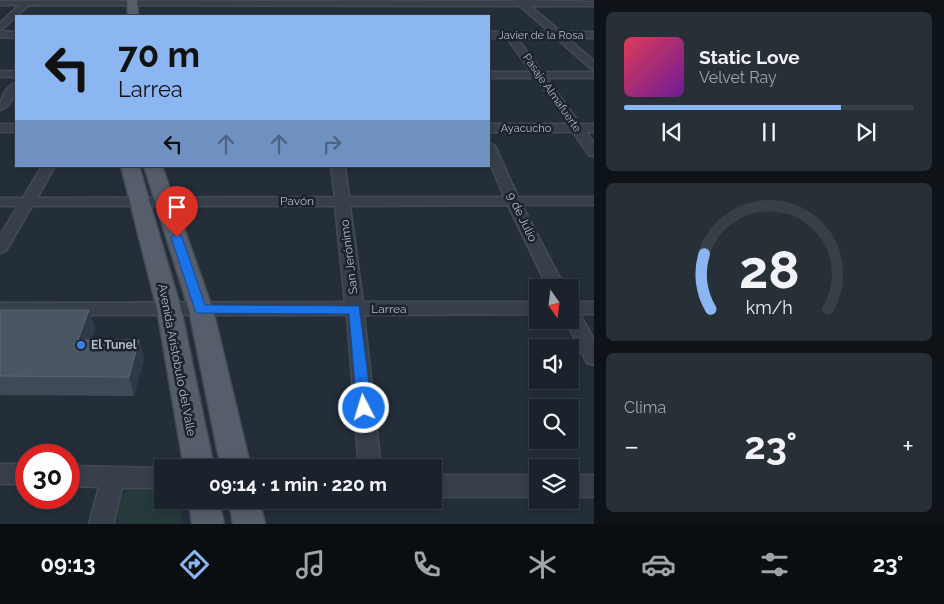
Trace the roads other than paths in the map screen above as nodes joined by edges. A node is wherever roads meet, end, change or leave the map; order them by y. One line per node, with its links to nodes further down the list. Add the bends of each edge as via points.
1 (29, 1): 6 (street); 11 (street); 17 (street)
2 (132, 1): 8 (street); 11 (street); 14 (main road)
3 (421, 1): 4 (street); 10 (street); 15 (street)
4 (472, 2): 5 (street); 16 (street)
5 (520, 2): 7 (street); 22 (street)
6 (0, 3)
7 (587, 3): 12 (street)
8 (201, 4): 9 (street)
9 (262, 4): 10 (street)
10 (320, 4)
11 (118, 7): 13 (street, via 73,9)
12 (594, 10)
13 (67, 15)
14 (133, 15)
15 (428, 15)
16 (481, 15)
17 (0, 28)
18 (491, 32): 21 (street, Javier de la Rosa)
19 (0, 34): 20 (street)
20 (15, 34)
21 (510, 35): 22 (street, Javier de la Rosa); 28 (street, Pasaje Almafuerte)
22 (559, 35): 23 (street, Javier de la Rosa); 24 (street)
23 (594, 35)
24 (594, 66)
25 (0, 74): 26 (street)
26 (15, 74)
27 (490, 75): 28 (street)
28 (539, 75): 29 (street); 35 (street, Pasaje Almafuerte)
29 (594, 75)
30 (15, 87): 31 (street)
31 (0, 107)
32 (0, 128): 33 (street)
33 (15, 128)
34 (490, 128): 35 (street, Ayacucho)
35 (576, 128): 36 (street, Ayacucho); 38 (street, Pasaje Almafuerte)
36 (594, 128)
37 (490, 148): 46 (street, 9 de Julio)
38 (594, 152)
39 (48, 167): 49 (street)
40 (130, 167): 43 (main road, Avenida Aristóbulo del Valle)
41 (153, 167): 44 (main road)
42 (338, 167): 45 (street, San Jerónimo)
43 (140, 201): 44 (street, Pavón); 49 (street, Pavón); 56 (main road, Avenida Aristóbulo del Valle)
44 (165, 201): 45 (street, Pavón); 58 (main road)
45 (342, 201): 46 (street, Pavón); 57 (street, San Jerónimo)
46 (513, 201): 47 (street, Pavón); 51 (street, 9 de Julio)
47 (594, 201)
48 (0, 202): 49 (street, Pavón)
49 (28, 202): 50 (street)
50 (0, 248)
51 (552, 279)
52 (529, 308): 57 (street, Larrea)
53 (579, 308): 54 (street)
54 (594, 308)
55 (0, 309): 56 (street, Larrea)
56 (170, 309): 58 (street, Larrea); 61 (main road, Avenida Aristóbulo del Valle)
57 (355, 309): 58 (street, Larrea); 63 (street, San Jerónimo)
58 (200, 310): 62 (main road)
59 (579, 329): 60 (street)
60 (594, 358)
61 (197, 459)
62 (234, 459)
63 (369, 459)
64 (0, 474): 65 (street)
65 (15, 474)
66 (80, 476): 67 (street)
67 (113, 478): 68 (street); 75 (street)
68 (154, 478)
69 (442, 486): 70 (street)
70 (529, 486)
71 (579, 486): 72 (street)
72 (594, 486)
73 (206, 509): 76 (main road)
74 (246, 509): 77 (main road)
75 (100, 524)
76 (208, 524)
77 (249, 524)

